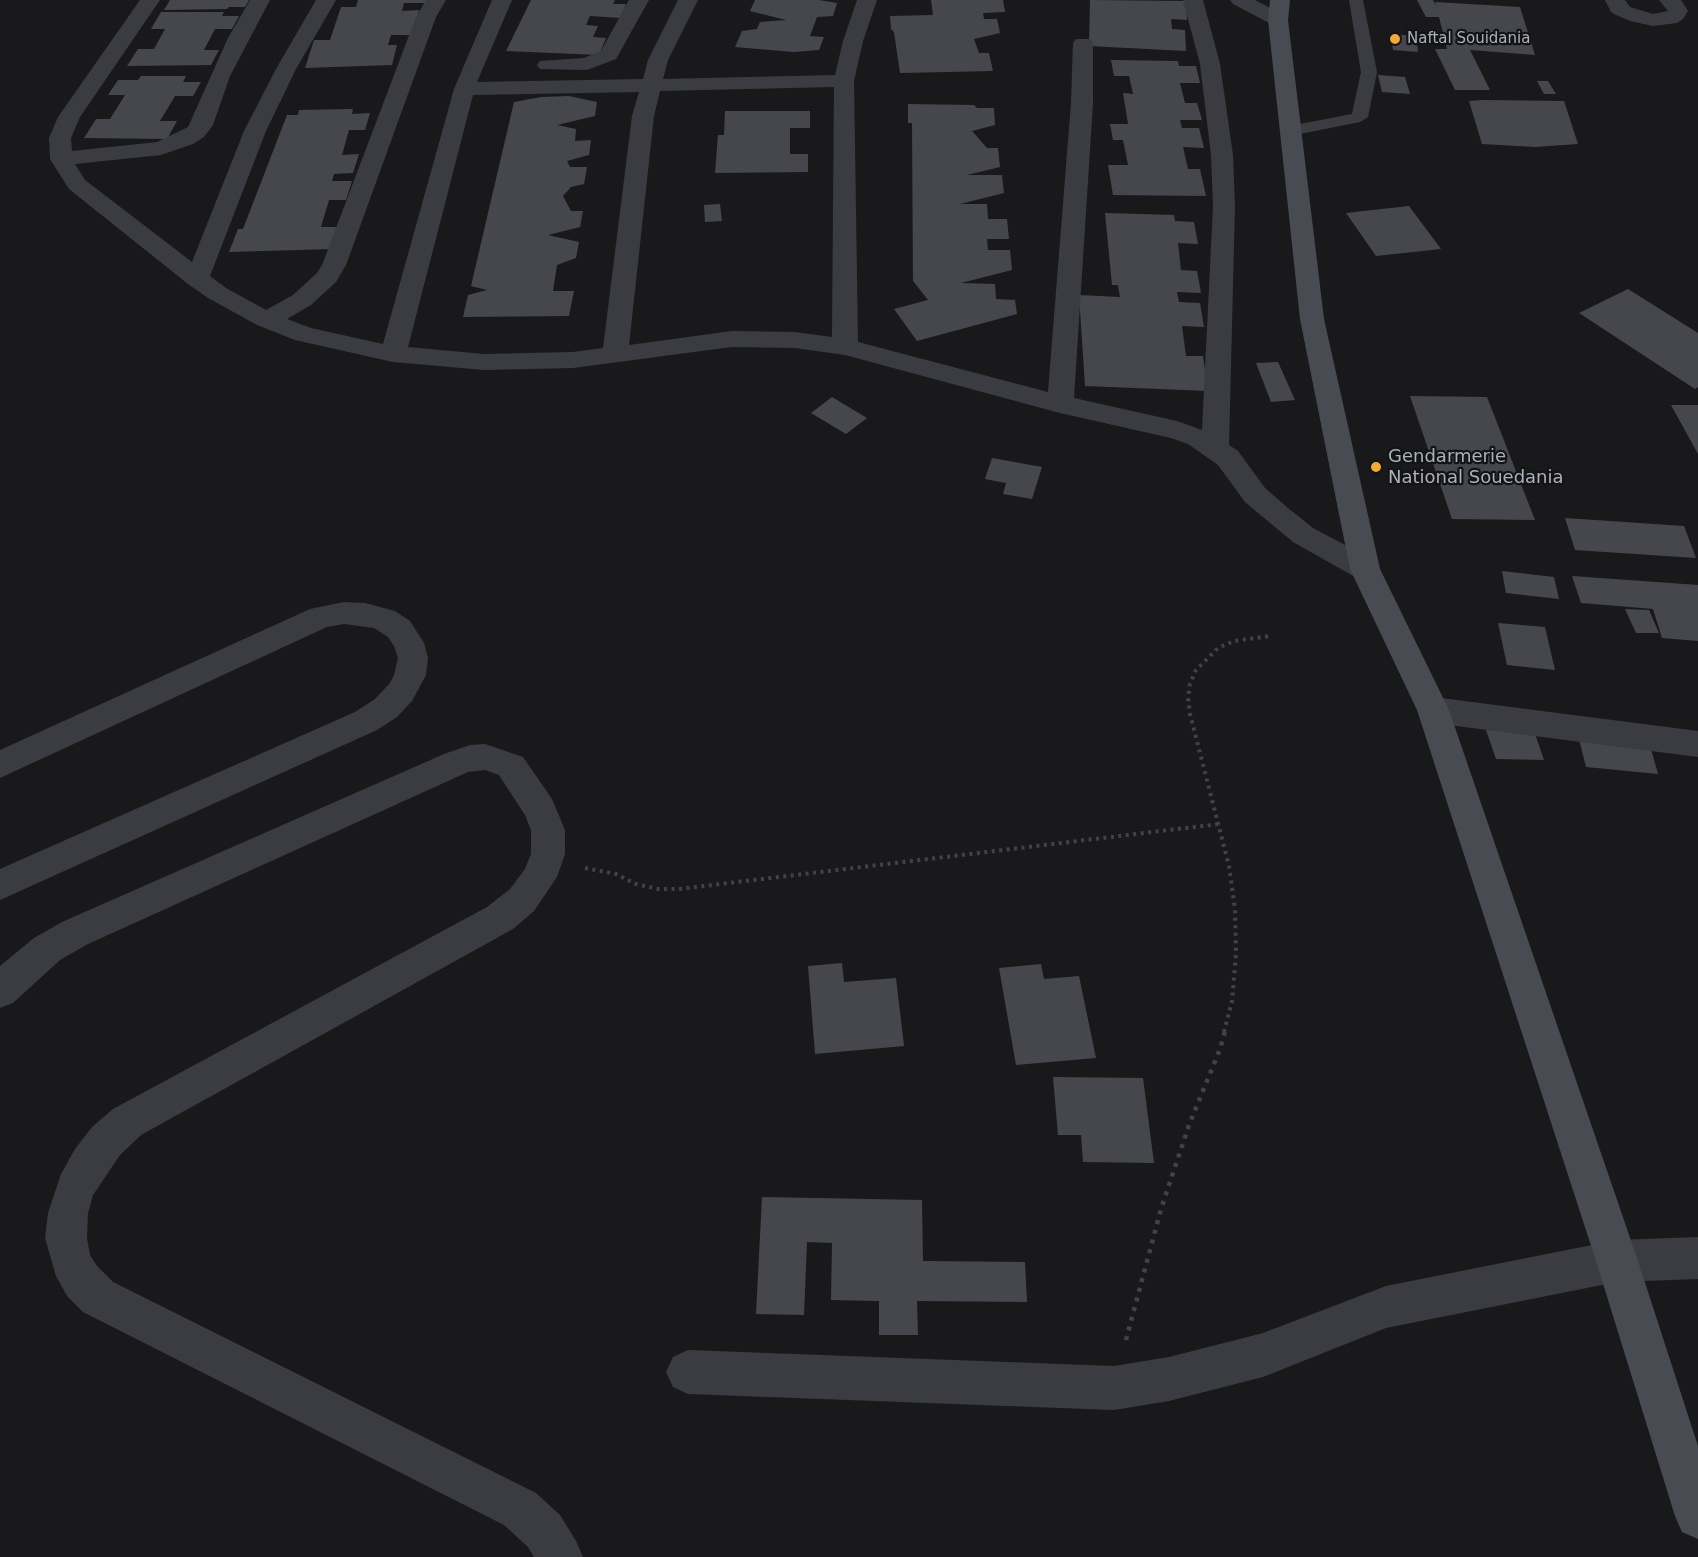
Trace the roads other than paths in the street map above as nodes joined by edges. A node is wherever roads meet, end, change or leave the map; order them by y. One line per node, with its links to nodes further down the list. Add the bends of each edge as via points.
1 (150, 0): 27 (street, via 69,117 60,138)
2 (260, 0): 27 (street, via 238,38 196,132 161,148)
3 (326, 0): 28 (street, via 255,131)
4 (436, 0): 29 (street, via 426,17 334,265 302,300)
5 (502, 0): 20 (street)
6 (639, 0): 22 (street, via 603,59 587,64)
7 (688, 0): 24 (street, via 668,37)
8 (867, 0): 23 (street)
9 (1193, 0): 34 (street, via 1210,64 1222,155 1224,206)
10 (1240, 0): 16 (street)
11 (1356, 0): 26 (lane, via 1369,72 1360,117)
12 (1593, 0): 14 (street)
13 (1672, 3): 15 (street); 17 (street, via 1678,11 1676,15)
14 (1617, 4): 17 (street, via 1637,17)
15 (1698, 7)
16 (1279, 10): 26 (main road)
17 (1661, 20): 18 (street)
18 (1698, 22)
19 (1083, 43): 33 (street)
20 (472, 66): 21 (street); 25 (street)
21 (496, 66)
22 (531, 66)
23 (844, 81): 24 (street); 30 (street)
24 (650, 85): 25 (street); 32 (street)
25 (464, 89): 31 (street)
26 (1290, 131): 35 (main road, via 1312,319)
27 (61, 159): 28 (street, via 77,184)
28 (197, 279): 29 (street)
29 (266, 320): 31 (street, via 304,334)
30 (845, 347): 32 (street, via 795,340 732,339); 33 (street)
31 (393, 354): 32 (street, via 484,362)
32 (615, 356)
33 (1060, 404): 34 (street, via 1177,430)
34 (1215, 448): 35 (street, via 1228,458 1255,495 1278,515 1303,535)
35 (1365, 568): 36 (main road)
36 (1433, 710): 37 (street); 42 (main road)
37 (1698, 744)
38 (0, 765): 39 (street, via 321,617 365,614 384,620 409,643 413,658 401,692 366,721)
39 (0, 885)
40 (0, 991): 45 (street, via 47,949 75,933 470,758 485,757 511,766 540,809 548,830 548,854 540,878 522,900 500,918 127,1122 88,1163 75,1188 66,1238 71,1261 82,1281 98,1297 520,1509 544,1531)
41 (1698, 1258): 42 (street)
42 (1617, 1261): 43 (street, via 1386,1307 1263,1355 1169,1379 1114,1388); 44 (main road)
43 (688, 1372)
44 (1698, 1515)
45 (560, 1557)

